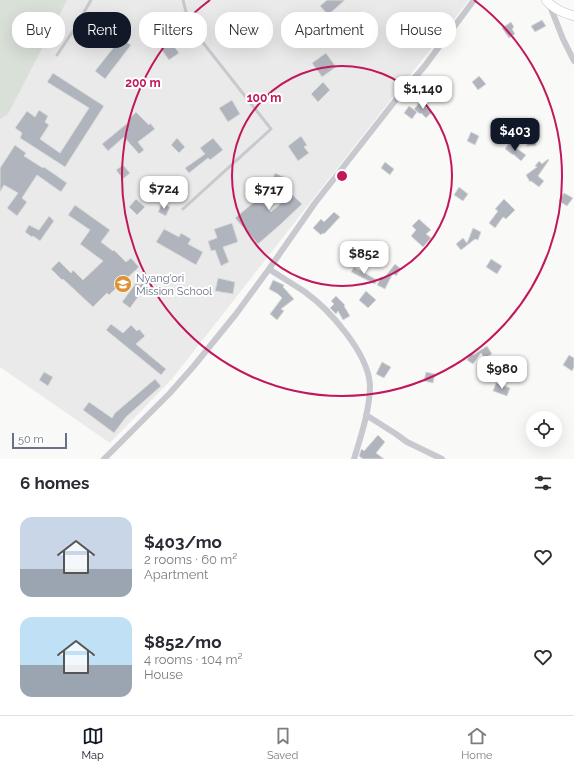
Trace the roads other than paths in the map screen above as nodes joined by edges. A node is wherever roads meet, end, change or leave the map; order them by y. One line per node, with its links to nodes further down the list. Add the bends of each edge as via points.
1 (91, 0): 6 (lane)
2 (183, 0): 8 (lane, via 193,30 271,129)
3 (474, 0): 9 (street, via 315,203)
4 (548, 3): 5 (main road, via 564,14); 7 (street)
5 (574, 16)
6 (57, 55)
7 (574, 61)
8 (183, 209)
9 (269, 269): 10 (street, via 306,293 351,339 364,362 370,384); 11 (street, via 194,367)
10 (366, 414): 12 (street); 13 (street, via 407,442)
11 (104, 459)
12 (354, 459)
13 (442, 459)

